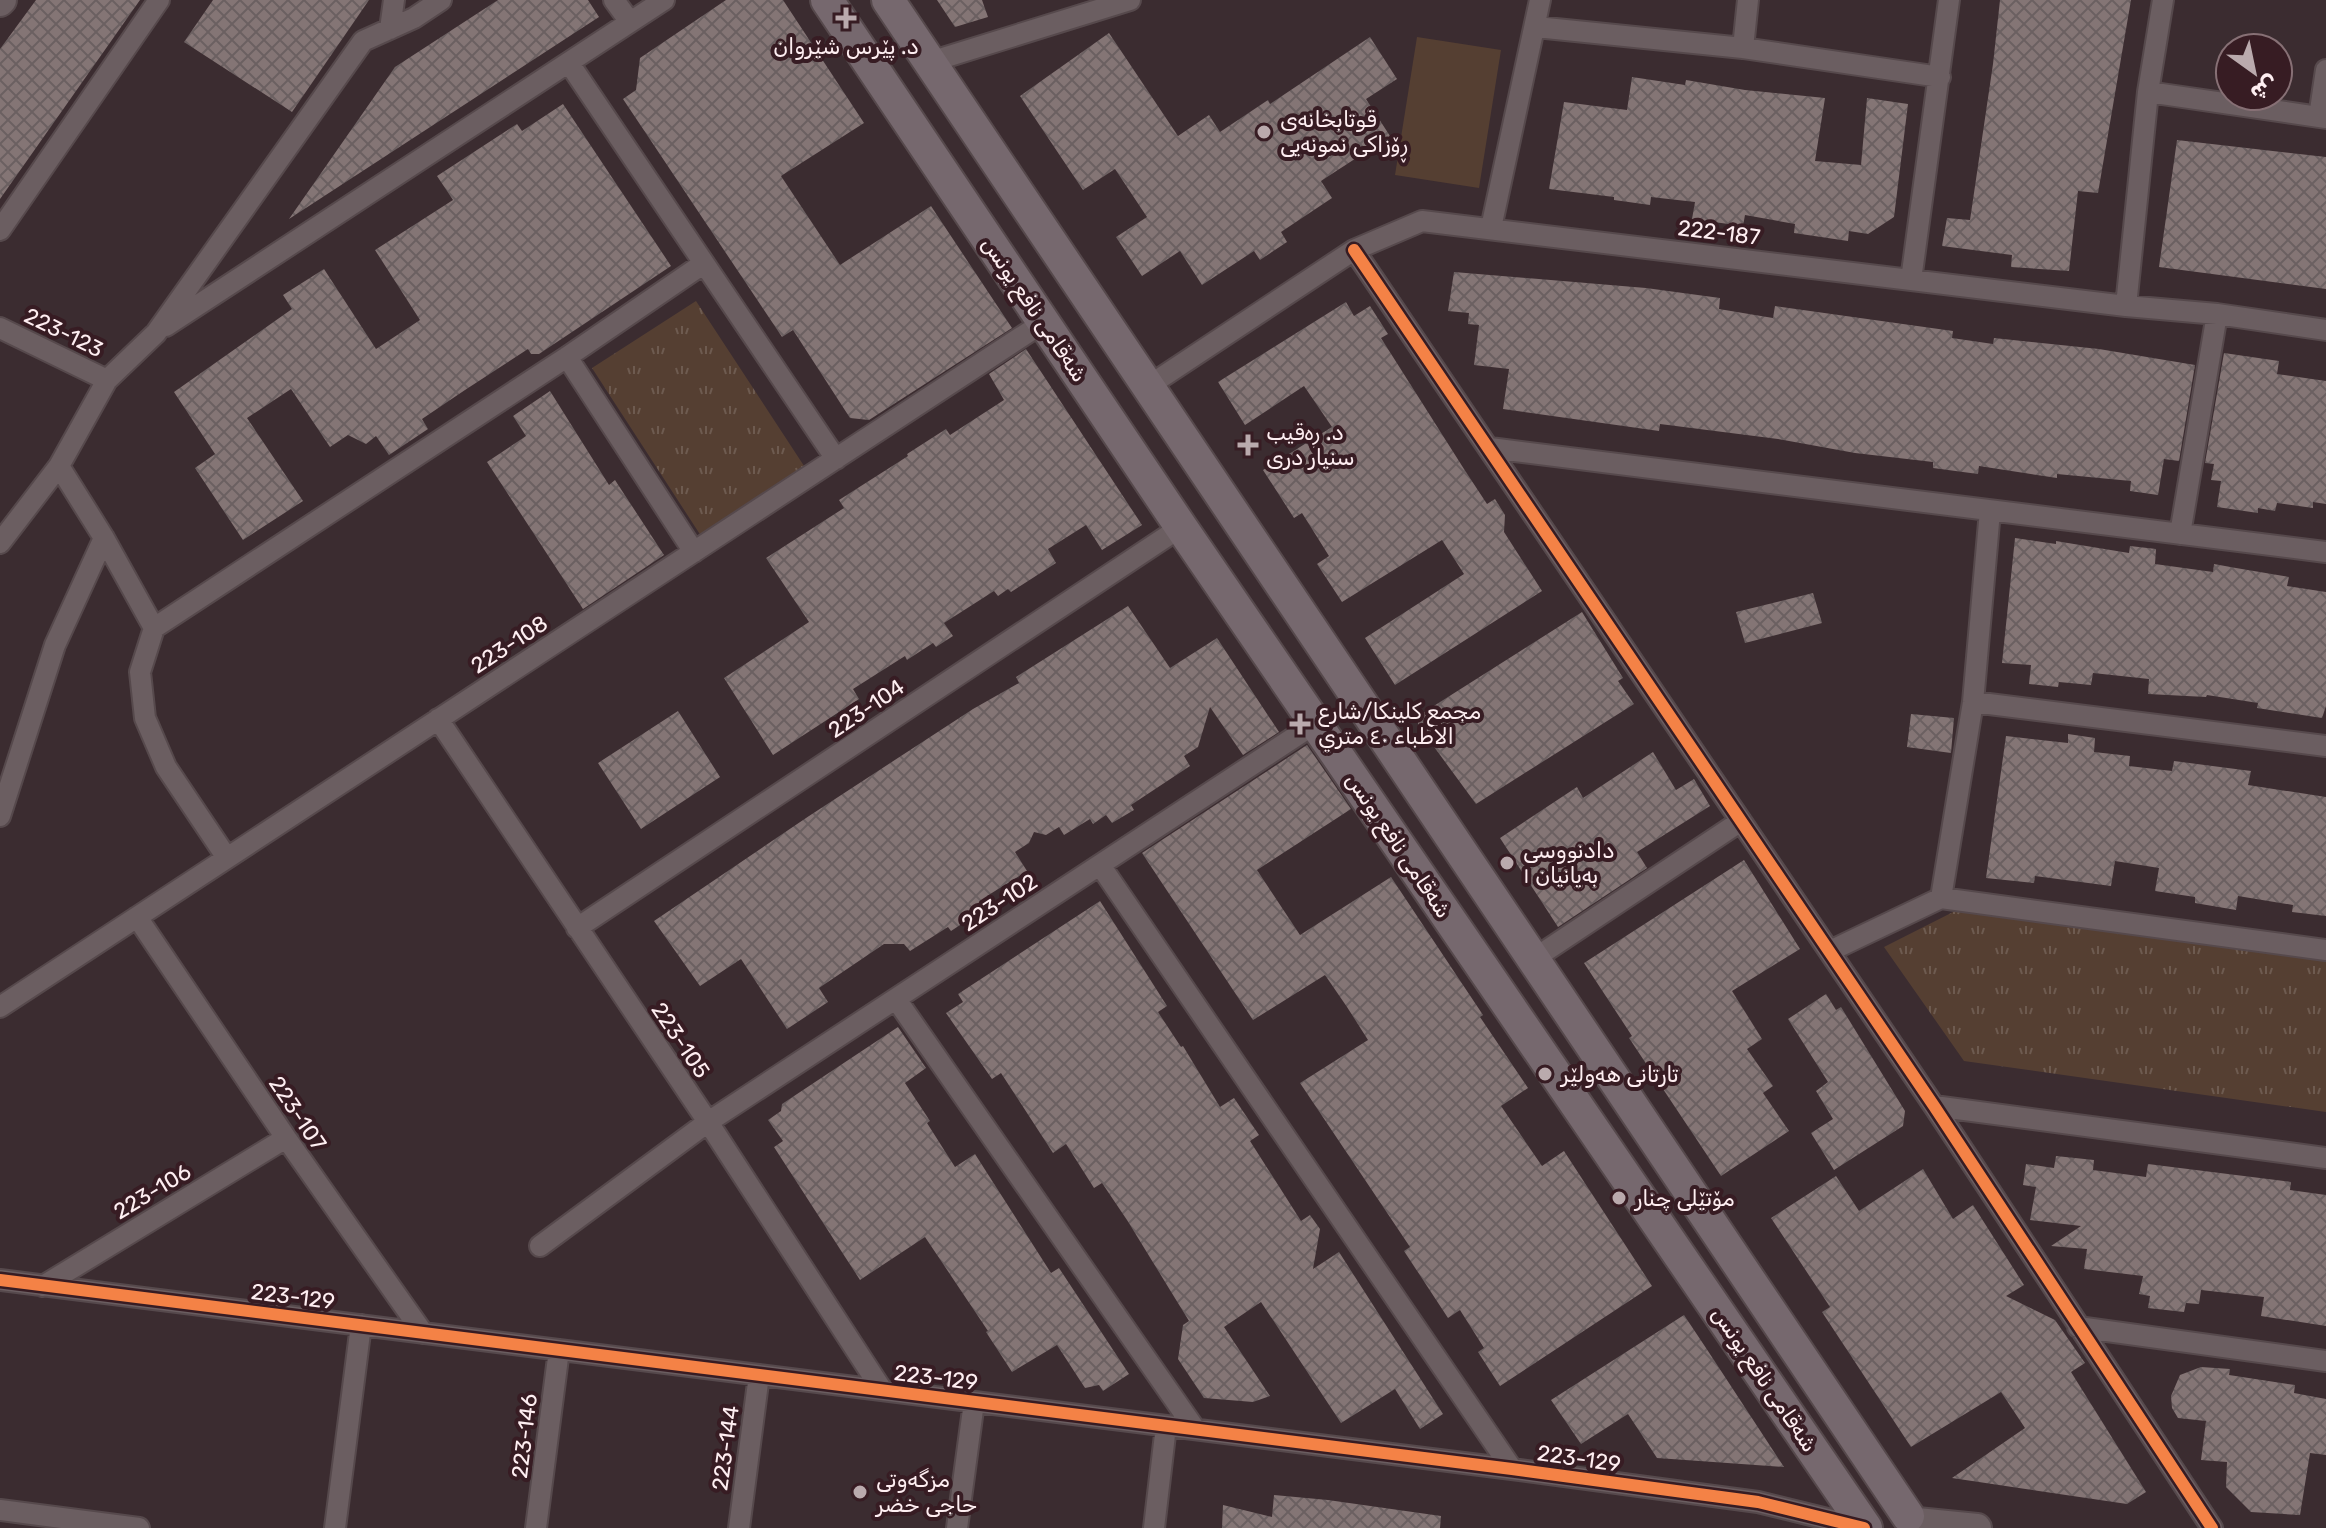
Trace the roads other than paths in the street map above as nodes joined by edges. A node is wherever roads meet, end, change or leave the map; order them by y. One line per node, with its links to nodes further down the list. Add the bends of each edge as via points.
1 (159, 0): 26 (street)
2 (394, 0): 15 (street)
3 (441, 0): 15 (street)
4 (614, 0): 13 (street)
5 (664, 0): 13 (street)
6 (827, 0): 24 (main road, شەقامی نافع یونس)
7 (888, 0): 17 (main road, شەقامی نافع یونس)
8 (1130, 0): 17 (street)
9 (1540, 0): 14 (street)
10 (1748, 0): 16 (street)
11 (1949, 0): 20 (street)
12 (2163, 0): 21 (street)
13 (630, 22): 18 (street)
14 (1536, 27): 16 (street); 25 (street)
15 (390, 29): 35 (street, via 363,41)
16 (1743, 48): 20 (street)
17 (930, 62): 23 (main road, شەقامی نافع یونس)
18 (569, 63): 28 (street); 35 (street)
19 (2326, 70): 22 (street)
20 (1940, 77): 29 (street)
21 (2148, 92): 22 (street); 30 (street)
22 (2323, 118)
23 (998, 161): 24 (main road); 38 (main road, شەقامی نافع یونس)
24 (955, 189): 32 (main road, شەقامی نافع یونس)
25 (1491, 228): 27 (street, 222-187, via 1422,221); 29 (street, 222-187)
26 (0, 230)
27 (1354, 250): 38 (street, 222-187); 39 (street)
28 (703, 264): 36 (street); 40 (street)
29 (1911, 280): 30 (street, 222-187)
30 (2126, 306): 31 (street, 222-187)
31 (2217, 314): 34 (street, 222-187); 44 (street)
32 (1044, 322): 40 (street, 223-108); 43 (main road, شەقامی نافع یونس)
33 (0, 328): 37 (street, 223-123)
34 (2326, 330)
35 (156, 333): 37 (street)
36 (567, 357): 47 (street); 49 (street)
37 (107, 380): 41 (street)
38 (1150, 385): 63 (main road, شەقامی نافع یونس)
39 (1490, 448): 42 (street); 55 (street)
40 (836, 459): 47 (street, 223-108)
41 (59, 466): 45 (street); 46 (street)
42 (1990, 511): 44 (street); 50 (street)
43 (1181, 527): 52 (main road, شەقامی نافع یونس); 60 (street, 223-104)
44 (2180, 534): 48 (street)
45 (104, 538): 49 (street); 54 (street, via 55,645)
46 (0, 543)
47 (694, 552): 51 (street, 223-108)
48 (2326, 552)
49 (154, 628): 56 (street, via 140,672 145,718 166,767)
50 (1973, 702): 53 (street); 58 (street)
51 (438, 719): 56 (street, 223-108); 60 (street, 223-105)
52 (1316, 723): 57 (street, 223-102); 92 (main road, شەقامی نافع یونس)
53 (2326, 746)
54 (0, 816)
55 (1741, 821): 62 (street); 63 (street)
56 (227, 858): 59 (street, 223-108)
57 (1100, 865): 64 (street, 223-102); 83 (street)
58 (1941, 898): 61 (street); 62 (street)
59 (137, 917): 65 (street, 223-108); 68 (street, 223-107)
60 (577, 928): 67 (street, 223-105)
61 (2326, 950)
62 (1830, 951): 66 (street)
63 (1532, 960): 85 (main road, شەقامی نافع یونس)
64 (896, 999): 67 (street, 223-102); 82 (street)
65 (0, 1007)
66 (1934, 1106): 69 (street); 74 (street)
67 (708, 1122): 70 (street, 223-102); 79 (street, 223-105)
68 (286, 1138): 72 (street, 223-106); 75 (street, 223-107)
69 (2326, 1158)
70 (540, 1246)
71 (0, 1280): 72 (street, 223-129)
72 (43, 1286): 73 (street, 223-129)
73 (361, 1325): 75 (street, 223-129); 87 (street)
74 (2078, 1327): 77 (street); 94 (street)
75 (423, 1333): 76 (street, 223-129)
76 (559, 1350): 78 (street, 223-129); 88 (street, 223-146)
77 (2326, 1361)
78 (759, 1375): 79 (street, 223-129); 89 (street, 223-144)
79 (882, 1390): 80 (street, 223-129)
80 (974, 1402): 81 (street, 223-129); 90 (street)
81 (1166, 1426): 82 (street, 223-129); 91 (street)
82 (1195, 1429): 83 (street, 223-129)
83 (1512, 1469): 92 (street, 223-129, via 1758,1502)
84 (0, 1510): 86 (street)
85 (1916, 1522): 92 (main road, via 1899,1513 1880,1516); 93 (street)
86 (139, 1528)
87 (335, 1528)
88 (536, 1528)
89 (739, 1528)
90 (957, 1528)
91 (1154, 1528)
92 (1866, 1528)
93 (1977, 1528)
94 (2212, 1528)

